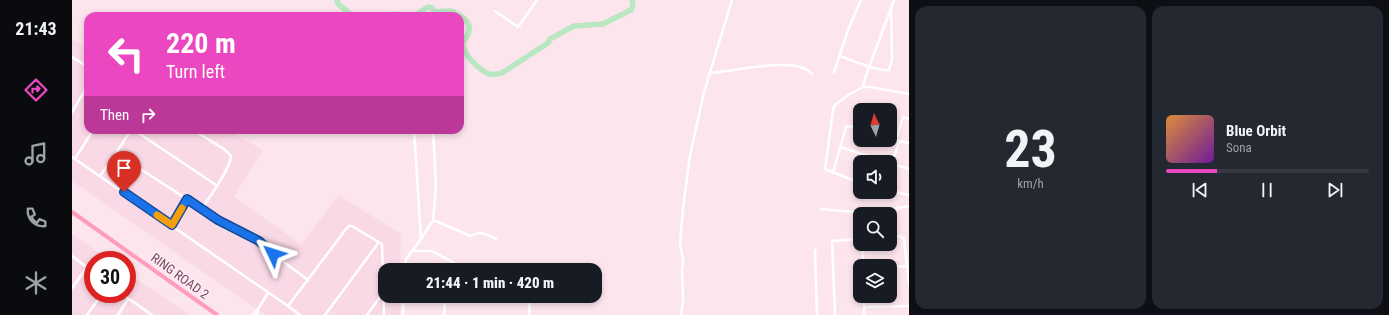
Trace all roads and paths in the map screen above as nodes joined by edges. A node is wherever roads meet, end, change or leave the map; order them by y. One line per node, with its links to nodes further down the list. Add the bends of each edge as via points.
1 (537, 0): 6 (street, via 518,27)
2 (732, 0): 12 (street)
3 (860, 0): 7 (street)
4 (894, 0): 5 (street)
5 (890, 10): 10 (street); 10 (street, via 891,68 888,71)
6 (495, 11)
7 (840, 56): 10 (street); 11 (street)
8 (72, 57): 9 (street)
9 (84, 64)
10 (869, 67): 14 (street)
11 (834, 72)
12 (709, 74): 13 (street, via 758,66 792,65 803,67); 95 (street, via 697,122 683,208 680,242 683,261)
13 (812, 74)
14 (863, 87): 16 (street); 37 (street, via 848,95 833,110 824,168)
15 (84, 92): 17 (street)
16 (909, 94)
17 (72, 112)
18 (909, 118): 26 (street, via 903,117)
19 (853, 127): 29 (street, via 846,127)
20 (91, 134): 34 (street)
21 (130, 134): 30 (street)
22 (139, 134): 40 (street)
23 (200, 134): 40 (street, via 230,153 229,165)
24 (414, 134): 52 (street)
25 (433, 134): 48 (street, via 436,186)
26 (897, 137)
27 (899, 141): 28 (street); 32 (street)
28 (909, 143)
29 (840, 147): 31 (street); 37 (street)
30 (116, 153): 38 (street); 43 (street)
31 (865, 155)
32 (894, 155)
33 (72, 157): 34 (street)
34 (75, 159): 38 (street)
35 (897, 165): 36 (street)
36 (909, 169)
37 (833, 173): 39 (street)
38 (100, 176): 49 (street)
39 (853, 180)
40 (216, 185): 45 (street)
41 (897, 192): 42 (street)
42 (909, 195)
43 (187, 199): 45 (street); 49 (street)
44 (909, 206): 46 (street, via 847,212)
45 (202, 209): 65 (street, via 259,241)
46 (821, 209)
47 (72, 212): 85 (main road, RING ROAD 2)
48 (433, 221): 51 (street, via 472,237 482,233); 52 (street)
49 (172, 225): 68 (street)
50 (897, 236): 62 (street, via 904,239)
51 (496, 239)
52 (421, 240): 56 (street)
53 (853, 240): 97 (street, via 832,241)
54 (379, 242): 58 (street, via 382,244); 65 (street, via 349,226); 89 (street)
55 (815, 250): 96 (street)
56 (412, 251): 59 (street); 60 (street, via 436,252)
57 (72, 256): 61 (street)
58 (382, 263)
59 (406, 263)
60 (454, 263)
61 (84, 265)
62 (907, 266): 63 (street); 66 (street)
63 (897, 267)
64 (84, 271): 67 (street)
65 (308, 280): 78 (street)
66 (909, 284)
67 (72, 288)
68 (268, 293): 78 (street); 81 (street)
69 (378, 300): 90 (street)
70 (95, 303): 82 (street)
71 (126, 303): 83 (street)
72 (134, 303): 84 (street)
73 (383, 303): 91 (street)
74 (404, 303): 92 (street)
75 (445, 303): 93 (street)
76 (530, 303): 94 (street)
77 (864, 303): 80 (street)
78 (288, 306): 88 (street)
79 (909, 306): 80 (street)
80 (864, 307): 98 (street)
81 (258, 309): 86 (street); 87 (street)
82 (86, 315)
83 (118, 315)
84 (152, 315)
85 (217, 315)
86 (252, 315)
87 (257, 315)
88 (300, 315)
89 (325, 315)
90 (367, 315)
91 (384, 315)
92 (403, 315)
93 (444, 315)
94 (529, 315)
95 (681, 315)
96 (817, 315)
97 (835, 315)
98 (864, 315)

